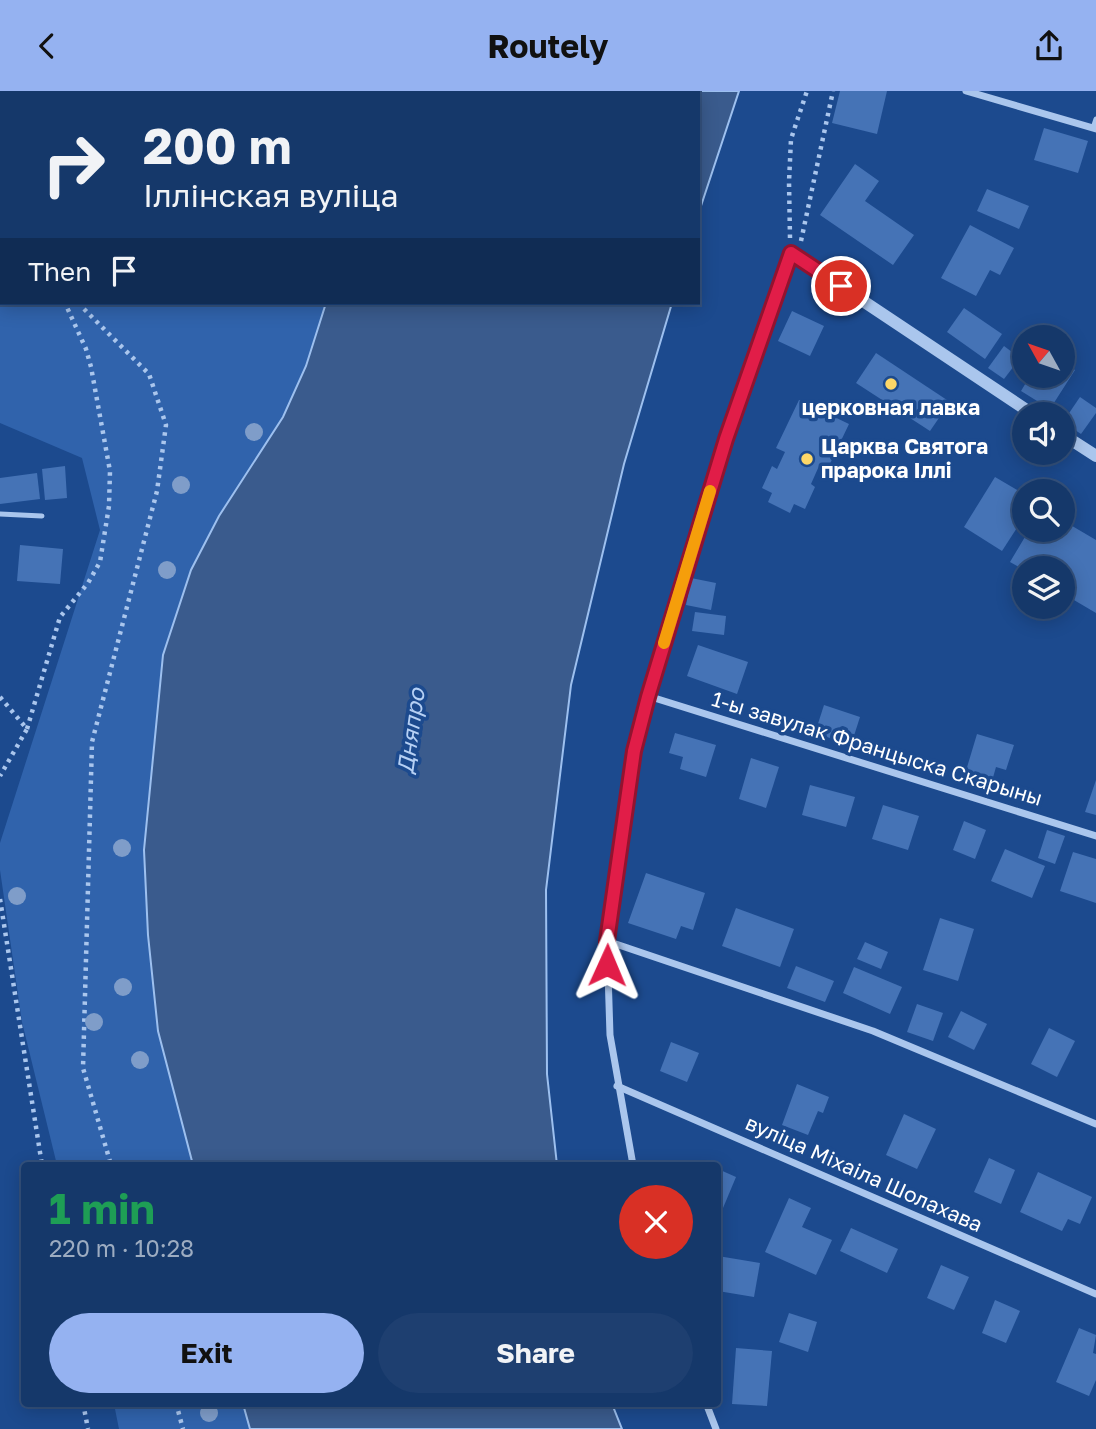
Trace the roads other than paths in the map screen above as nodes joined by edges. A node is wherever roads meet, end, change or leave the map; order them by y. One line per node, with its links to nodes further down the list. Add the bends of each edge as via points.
1 (966, 91): 3 (street)
2 (1096, 119): 3 (lane)
3 (1095, 128)
4 (794, 255): 5 (street); 10 (street, via 726,439)
5 (1014, 402)
6 (1075, 442): 7 (street)
7 (1096, 456)
8 (0, 514): 9 (lane)
9 (42, 516)
10 (648, 697): 11 (street, 1-ы завулак Францыска Скарыны); 12 (street, via 634,751)
11 (1096, 836)
12 (607, 941): 13 (street); 14 (street, via 873,1031)
13 (617, 1086): 15 (street); 16 (street, вуліца Міхаіла Шолахава)
14 (1096, 1124)
15 (632, 1162)
16 (1096, 1294)
17 (708, 1407): 18 (street)
18 (716, 1429)

